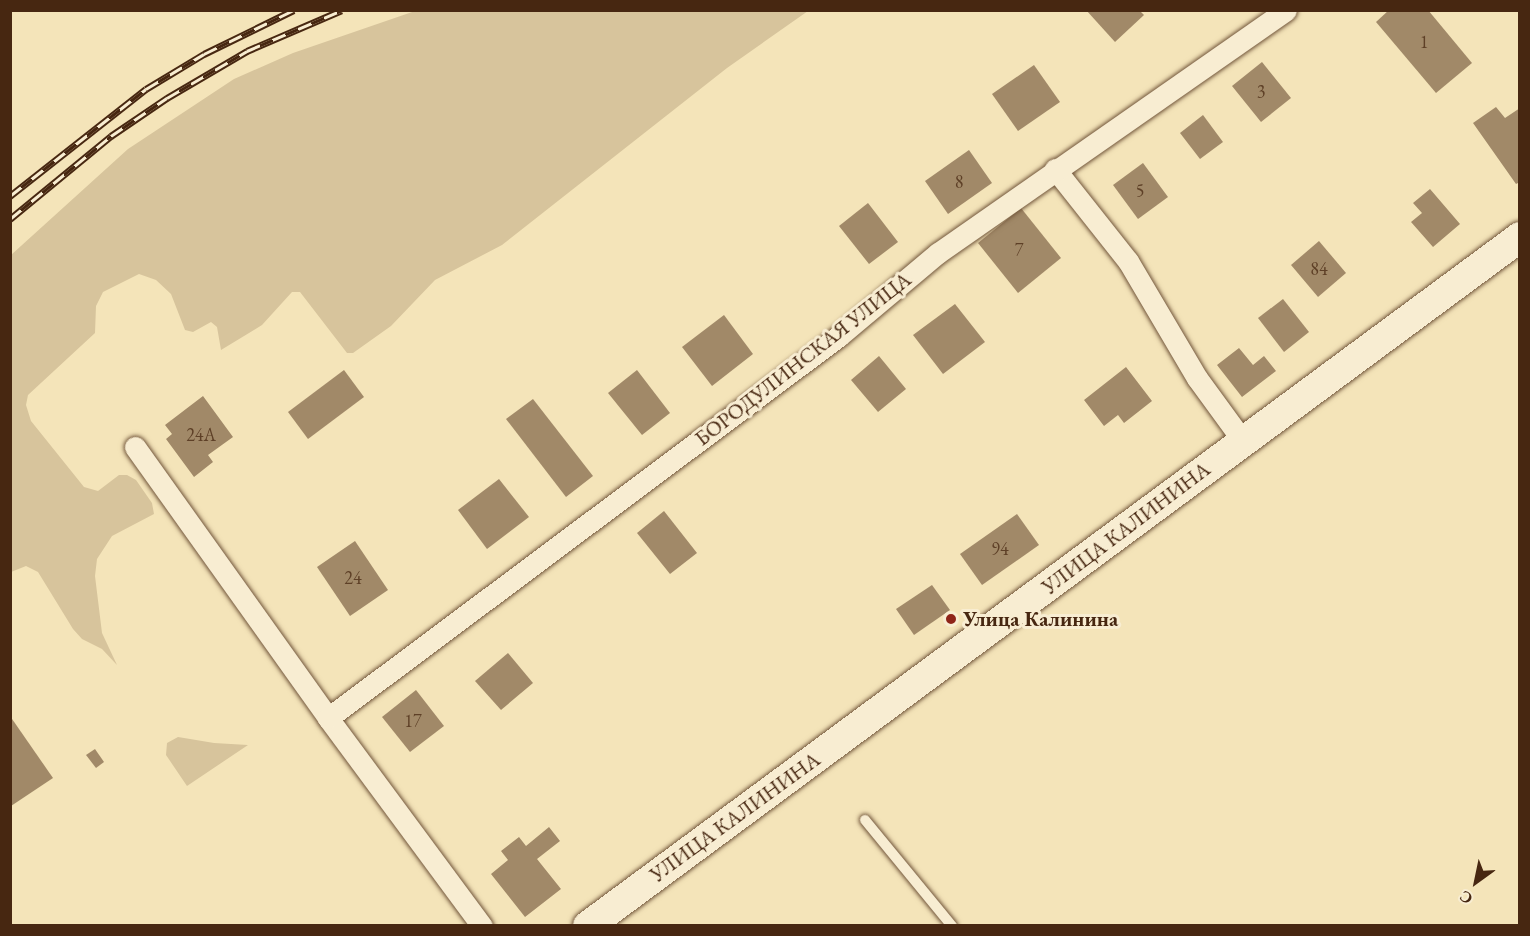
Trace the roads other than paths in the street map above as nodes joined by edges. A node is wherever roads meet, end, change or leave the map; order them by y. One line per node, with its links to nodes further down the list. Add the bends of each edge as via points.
1 (1286, 10): 2 (street, БОРОДУЛИНСКАЯ УЛИЦА)
2 (1055, 169): 4 (street, via 1128,261 1197,378); 6 (street, БОРОДУЛИНСКАЯ УЛИЦА, via 938,253 839,336)
3 (1520, 237): 4 (main road, УЛИЦА КАЛИНИНА)
4 (1243, 441): 8 (main road, УЛИЦА КАЛИНИНА)
5 (135, 447): 6 (street)
6 (328, 718): 9 (street)
7 (865, 820): 10 (lane)
8 (594, 923)
9 (482, 926)
10 (952, 926)

